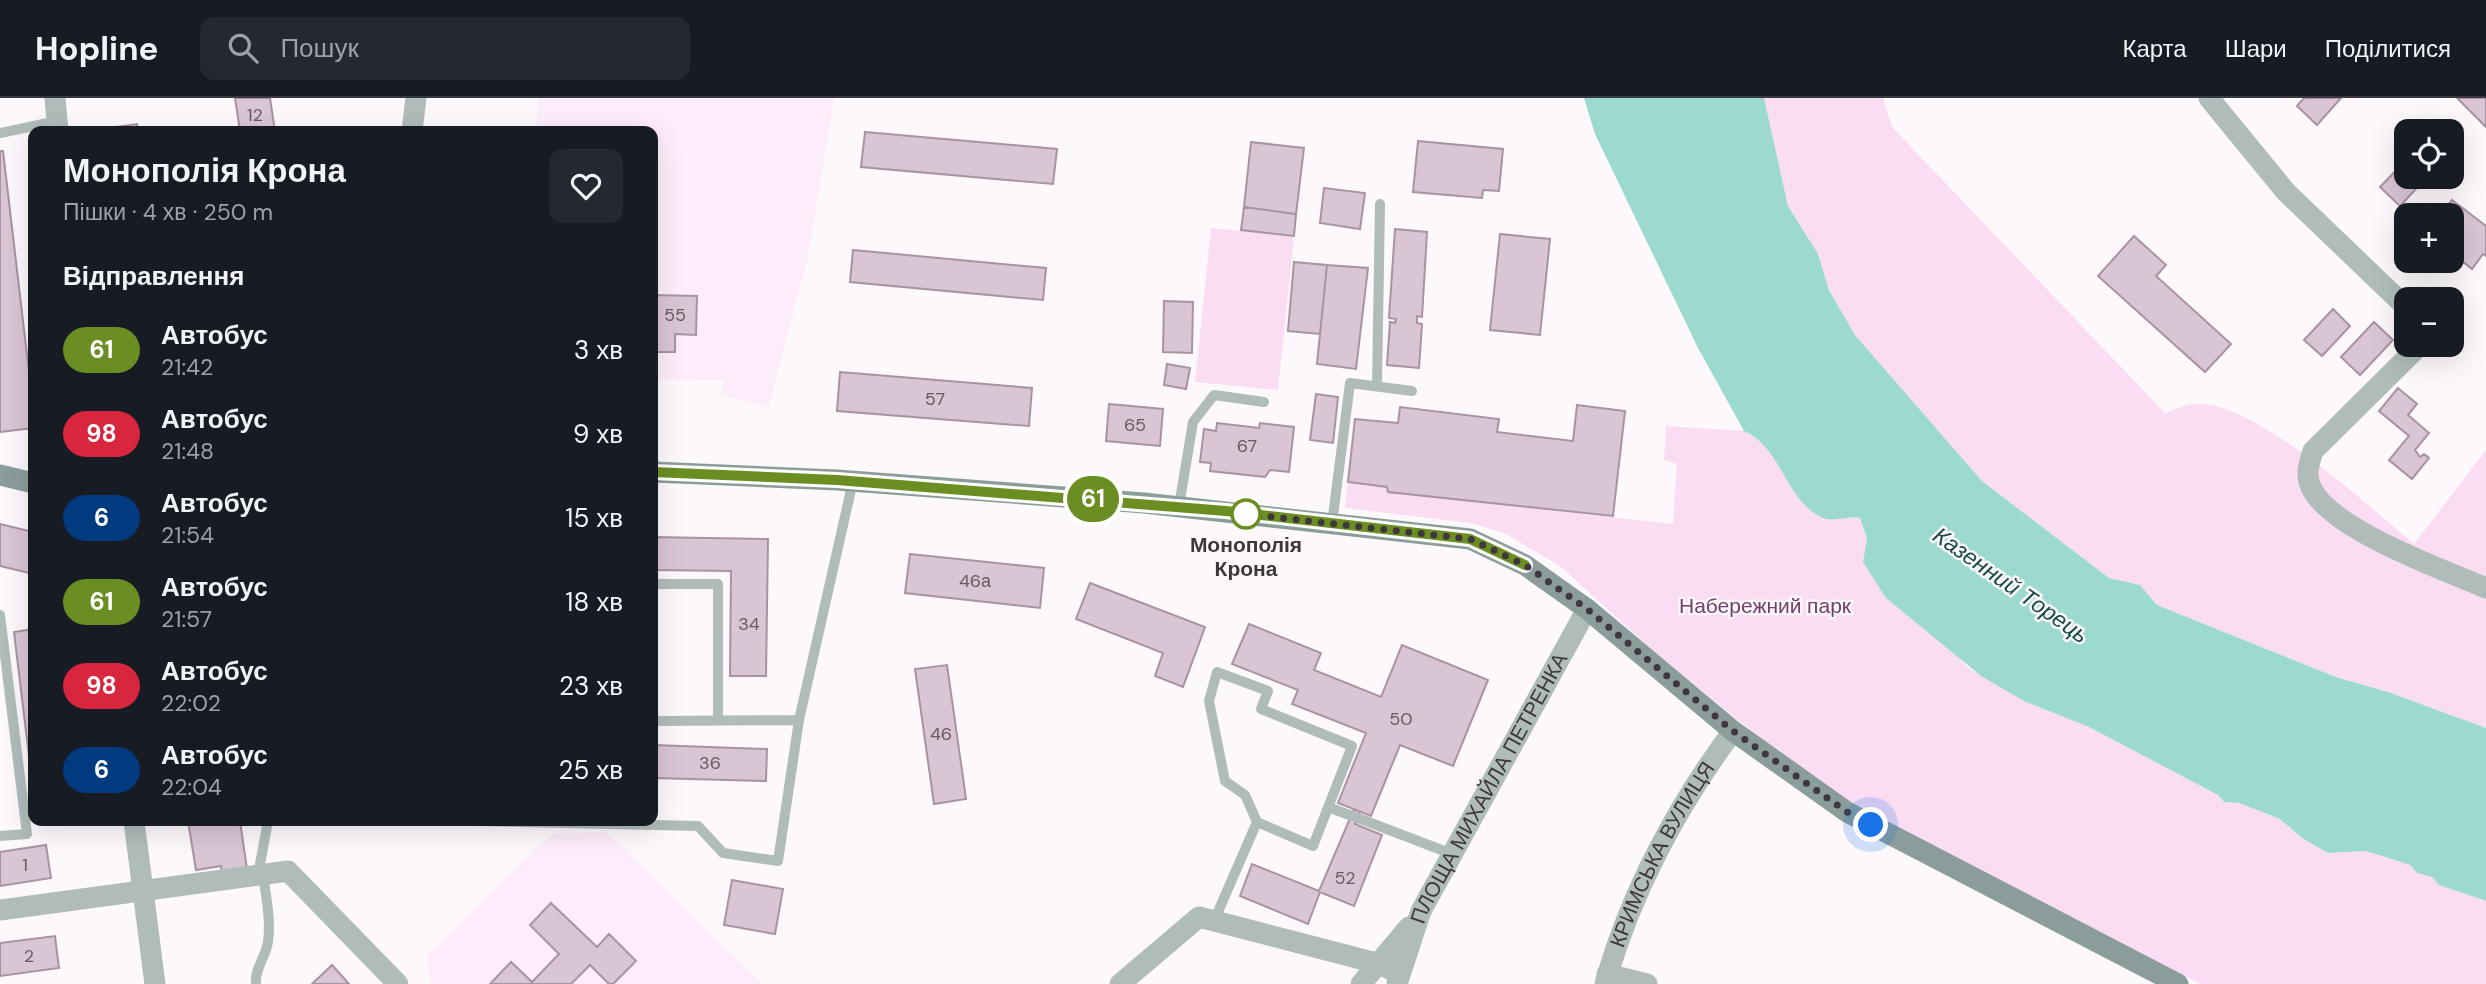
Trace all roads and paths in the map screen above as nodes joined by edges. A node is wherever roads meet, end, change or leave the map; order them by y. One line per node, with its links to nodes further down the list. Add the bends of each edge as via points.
1 (55, 98): 4 (street)
2 (416, 98): 5 (street)
3 (2209, 98): 9 (street, via 2287,192)
4 (57, 126)
5 (413, 126)
6 (28, 130): 7 (lane)
7 (0, 133)
8 (1380, 204): 11 (lane)
9 (2394, 295)
10 (2408, 357): 21 (street, via 2313,451 2307,472 2310,486 2334,513 2389,547)
11 (1377, 386): 12 (lane); 19 (lane, via 1350,383)
12 (1412, 391)
13 (1264, 402): 18 (lane, via 1214,395 1193,422)
14 (658, 472): 16 (main road)
15 (0, 475): 17 (main road)
16 (853, 481): 18 (main road); 24 (lane)
17 (28, 482)
18 (1179, 506): 19 (main road)
19 (1332, 524): 22 (main road, via 1470,539 1525,565)
20 (658, 583): 26 (lane, via 718,584)
21 (2486, 588)
22 (1587, 609): 27 (main road); 34 (street, ПЛОЩА МИХАЙЛА ПЕТРЕНКА)
23 (0, 614): 33 (lane, via 27,834)
24 (799, 720): 26 (lane); 30 (lane, via 778,861 723,853 698,826)
25 (658, 721): 26 (lane)
26 (718, 721)
27 (1733, 731): 40 (street, КРИМСЬКА ВУЛИЦЯ, via 1704,769 1675,820 1626,921); 47 (main road, via 1847,812)
28 (1328, 807): 29 (lane, via 1313,846); 29 (lane, via 1352,746 1261,709 1268,691 1217,672 1209,701 1225,780 1245,795); 34 (lane)
29 (1257, 822): 38 (lane)
30 (658, 825)
31 (136, 826): 36 (street)
32 (267, 826): 35 (lane)
33 (0, 836)
34 (1452, 854): 39 (street, ПЛОЩА МИХАЙЛА ПЕТРЕНКА)
35 (260, 875): 36 (street); 42 (lane, via 269,924); 43 (street, via 288,871)
36 (143, 890): 37 (street); 41 (street)
37 (0, 910)
38 (1214, 921): 39 (street); 44 (street, via 1199,917)
39 (1392, 974): 45 (street)
40 (1606, 979): 46 (street)
41 (155, 984)
42 (256, 984)
43 (398, 984)
44 (1119, 984)
45 (1361, 984)
46 (1647, 984)
47 (2178, 984)

